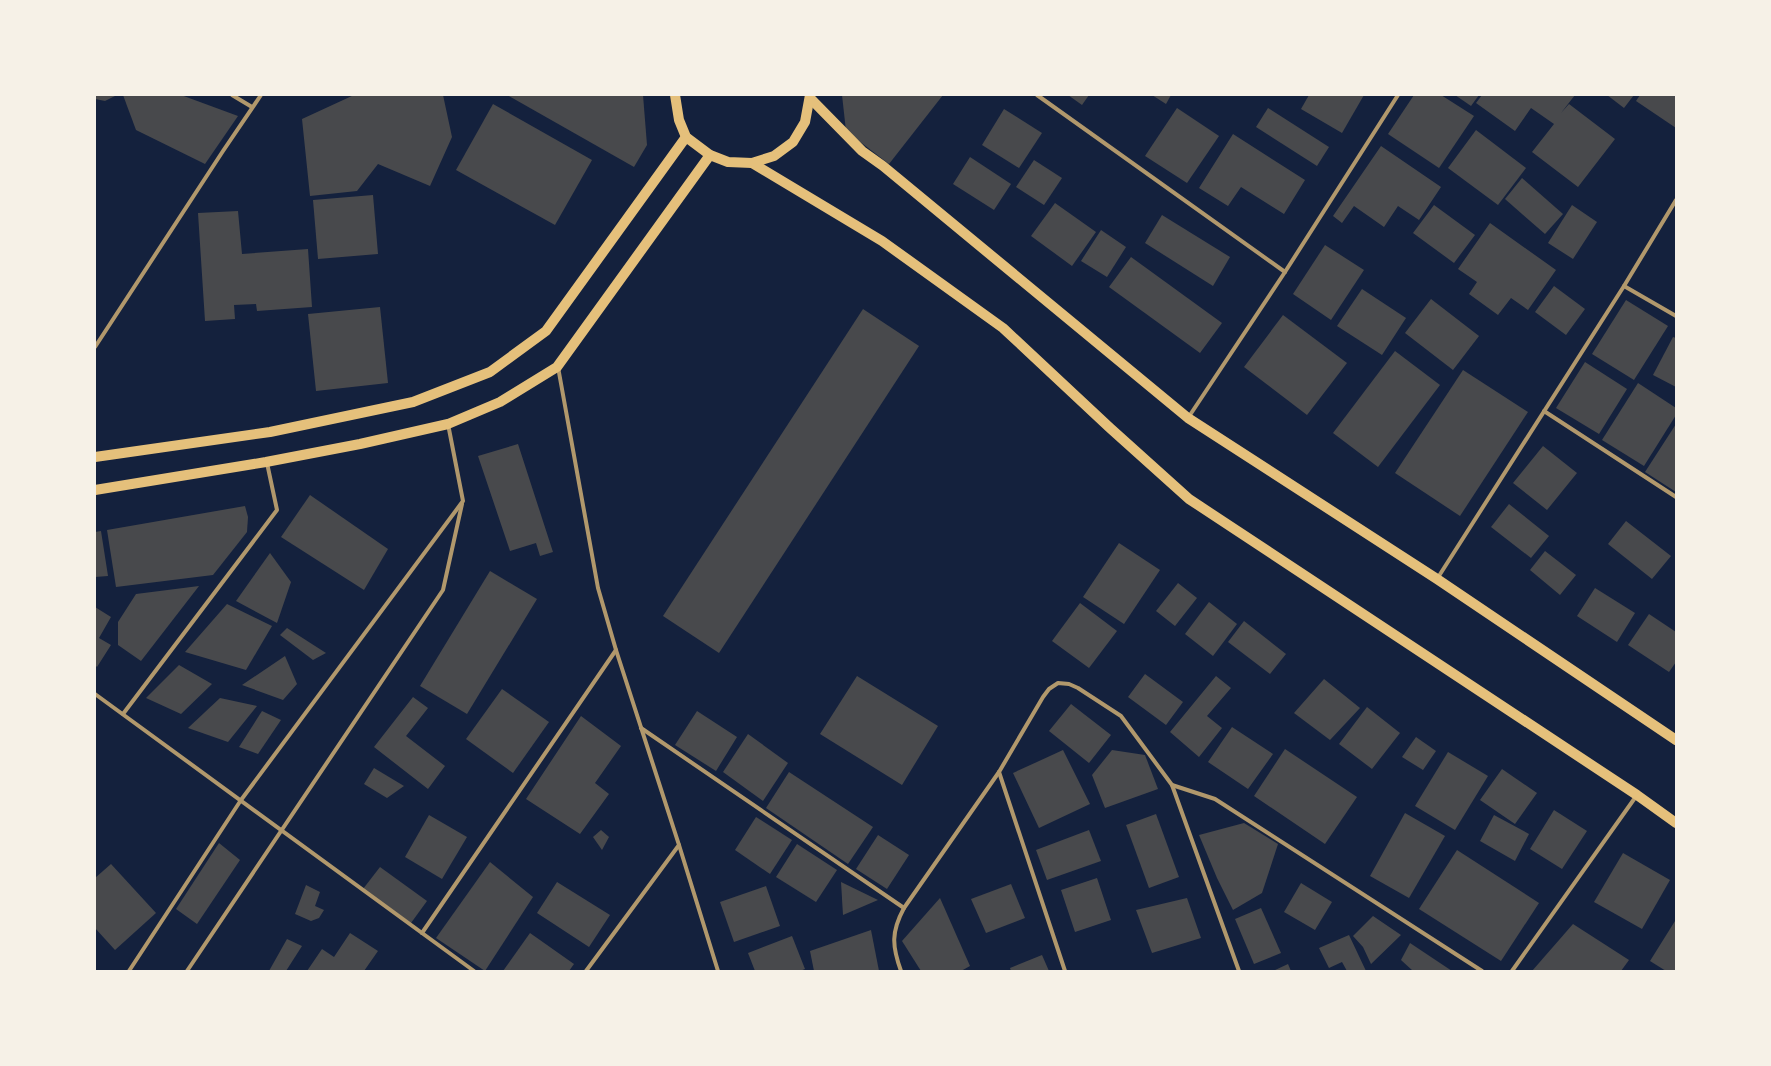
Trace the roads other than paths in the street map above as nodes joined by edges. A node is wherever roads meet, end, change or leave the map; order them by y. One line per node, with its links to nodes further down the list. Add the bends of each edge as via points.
1 (232, 95): 7 (street)
2 (262, 95): 7 (street)
3 (675, 95): 8 (main road)
4 (1037, 95): 12 (street)
5 (1398, 95): 12 (street)
6 (810, 96): 10 (main road, via 805,122 793,142 774,156); 18 (main road, via 862,151)
7 (252, 107): 15 (street)
8 (686, 137): 9 (main road); 20 (main road, via 546,331 490,372 412,402 270,432)
9 (710, 155): 10 (main road, via 728,162); 16 (main road)
10 (752, 163): 33 (main road, via 882,241 1003,328 1189,499)
11 (1676, 200): 13 (street)
12 (1285, 272): 18 (street)
13 (1624, 286): 14 (street); 17 (street)
14 (1676, 316)
15 (95, 347)
16 (558, 367): 19 (main road, via 500,402); 26 (street, via 598,588)
17 (1544, 411): 23 (street); 25 (street)
18 (1188, 418): 25 (main road)
19 (448, 424): 21 (main road); 24 (street)
20 (95, 457)
21 (266, 462): 22 (main road); 28 (street, via 277,510)
22 (95, 490)
23 (1676, 497)
24 (463, 501): 34 (street); 36 (street, via 442,590)
25 (1436, 579): 30 (main road)
26 (616, 650): 29 (street); 39 (street)
27 (95, 694): 28 (street)
28 (123, 714): 34 (street)
29 (641, 728): 37 (street); 38 (street)
30 (1676, 740)
31 (999, 772): 32 (street, via 1043,697 1058,683 1078,688 1121,716); 38 (street); 46 (street)
32 (1172, 785): 47 (street); 48 (street, via 1215,799)
33 (1637, 795): 35 (main road); 49 (street)
34 (240, 800): 36 (street); 40 (street)
35 (1676, 823)
36 (280, 829): 39 (street); 41 (street)
37 (679, 844): 43 (street); 44 (street)
38 (904, 908): 45 (street, via 898,920 894,939 895,952)
39 (422, 933): 42 (street)
40 (128, 971)
41 (187, 971)
42 (474, 971)
43 (586, 971)
44 (718, 971)
45 (902, 971)
46 (1065, 971)
47 (1239, 971)
48 (1482, 971)
49 (1512, 971)

